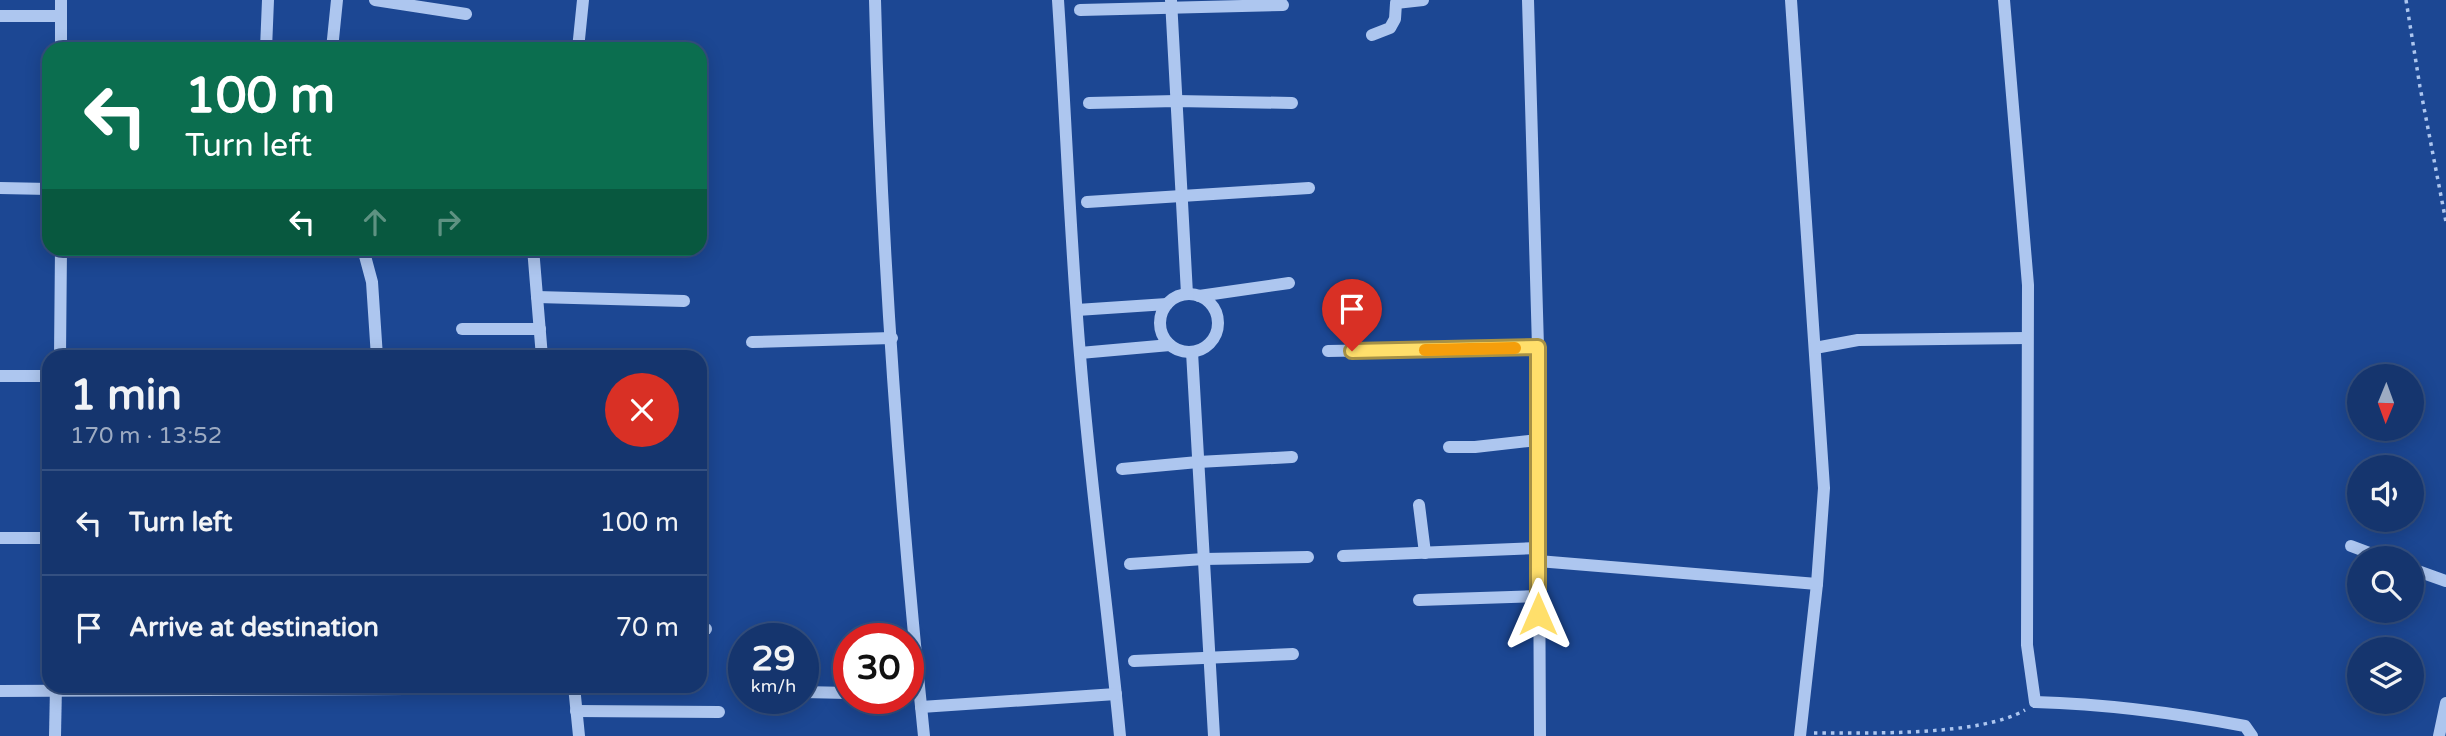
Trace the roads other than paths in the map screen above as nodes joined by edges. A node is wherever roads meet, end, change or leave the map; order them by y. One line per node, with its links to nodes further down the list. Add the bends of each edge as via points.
1 (61, 0): 17 (street)
2 (268, 0): 20 (street)
3 (337, 0): 21 (street)
4 (375, 0): 15 (street)
5 (583, 0): 22 (street)
6 (875, 0): 42 (street)
7 (1058, 0): 39 (street)
8 (1423, 0): 18 (street, via 1396,3 1390,28)
9 (1528, 0): 46 (street)
10 (1791, 0): 47 (street)
11 (2004, 0): 43 (street, via 2028,285)
12 (1171, 5): 13 (street); 14 (street); 23 (street)
13 (1283, 5)
14 (1080, 10)
15 (466, 14)
16 (0, 16): 17 (street)
17 (61, 16): 19 (street)
18 (1373, 36)
19 (61, 42)
20 (266, 42)
21 (333, 42)
22 (580, 42)
23 (1176, 101): 24 (street); 25 (street); 29 (street)
24 (1089, 103)
25 (1292, 103)
26 (0, 188): 28 (street)
27 (1309, 188): 29 (street)
28 (42, 189)
29 (1182, 197): 30 (street); 35 (street)
30 (1087, 202)
31 (61, 256): 48 (street)
32 (365, 256): 49 (street, via 372,282)
33 (534, 256): 36 (street)
34 (1289, 283): 35 (street)
35 (1193, 295): 38 (street, via 1176,297); 52 (street, via 1209,301 1219,321 1212,342)
36 (537, 298): 37 (street); 41 (street)
37 (684, 301)
38 (1167, 304): 39 (street); 45 (street, via 1160,326)
39 (1077, 310): 53 (street)
40 (462, 329): 41 (street)
41 (540, 329): 50 (street)
42 (892, 338): 44 (street); 75 (street)
43 (2027, 338): 47 (street, via 1858,340); 96 (street, via 2027,645 2035,702 2209,719 2245,726)
44 (752, 342)
45 (1170, 345): 52 (street); 53 (street)
46 (1538, 347): 51 (street); 56 (street)
47 (1815, 348): 72 (street, via 1824,488)
48 (60, 350)
49 (377, 350)
50 (542, 350)
51 (1328, 351)
52 (1192, 352): 59 (street)
53 (1080, 353): 83 (street)
54 (0, 376): 55 (street)
55 (42, 376)
56 (1538, 440): 57 (street); 65 (street)
57 (1449, 447)
58 (1292, 457): 59 (street)
59 (1198, 462): 60 (street); 68 (street)
60 (1122, 469)
61 (1419, 505): 64 (street)
62 (0, 538): 63 (street)
63 (42, 538)
64 (1424, 553): 65 (street); 66 (street)
65 (1538, 554): 72 (street); 73 (street)
66 (1343, 556)
67 (1308, 557): 68 (street)
68 (1203, 559): 69 (street); 77 (street)
69 (1130, 564)
70 (2424, 573): 71 (street)
71 (2446, 581)
72 (1817, 584): 89 (street)
73 (1538, 596): 74 (street); 95 (street)
74 (1419, 600)
75 (910, 623)
76 (1293, 654): 77 (street)
77 (1209, 659): 78 (street); 94 (street)
78 (1134, 661)
79 (42, 690): 80 (street)
80 (0, 691)
81 (56, 693): 90 (street)
82 (575, 693): 86 (street)
83 (1116, 694): 85 (street); 93 (street)
84 (2446, 703): 97 (street)
85 (924, 707)
86 (576, 711): 87 (street); 91 (street)
87 (719, 712)
88 (922, 714): 92 (street)
89 (1800, 734)
90 (55, 736)
91 (579, 736)
92 (924, 736)
93 (1120, 736)
94 (1214, 736)
95 (1540, 736)
96 (2252, 736)
97 (2439, 736)

